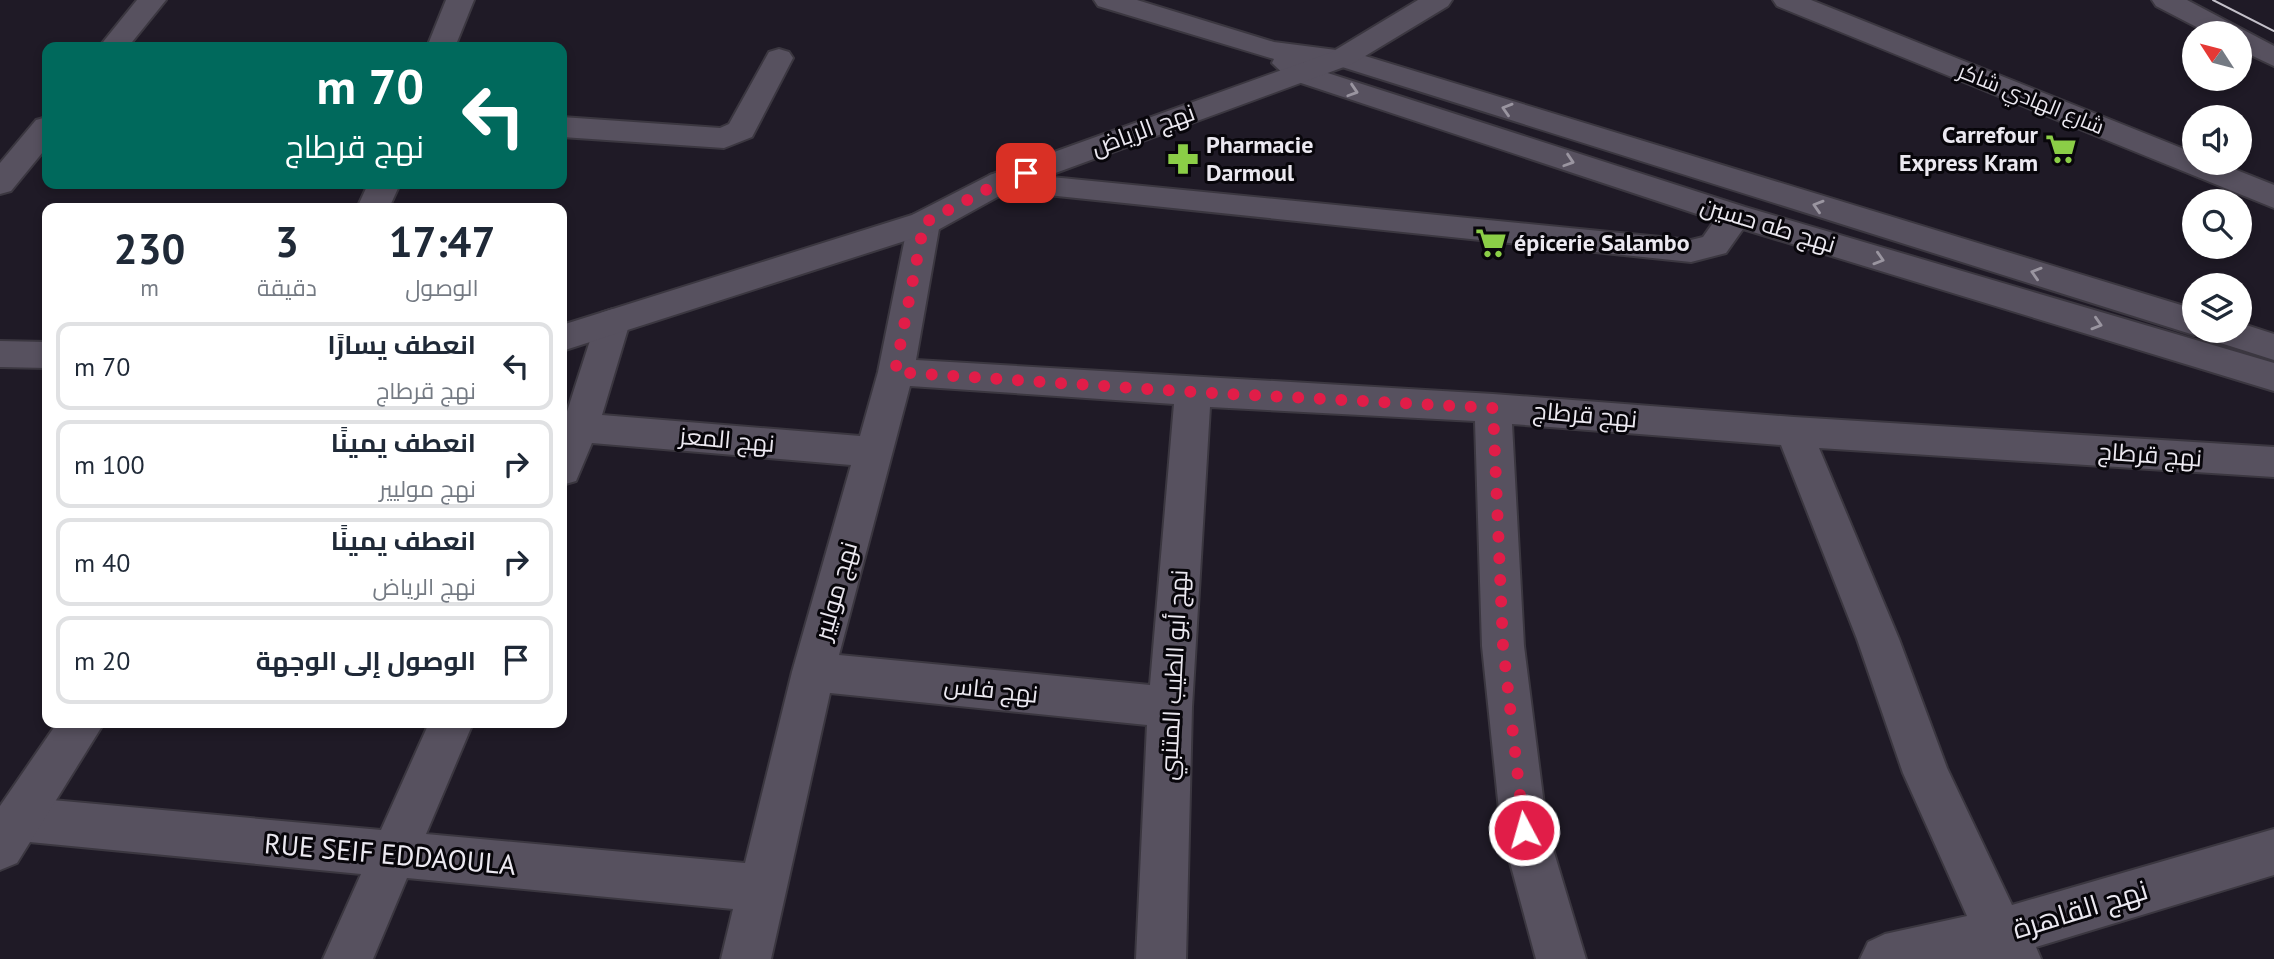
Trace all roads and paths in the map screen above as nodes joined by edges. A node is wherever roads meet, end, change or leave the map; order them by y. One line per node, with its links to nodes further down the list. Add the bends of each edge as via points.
1 (152, 0): 8 (street)
2 (460, 0): 9 (street)
3 (1108, 0): 11 (street, نهج طه حسين)
4 (1438, 0): 14 (street, نهج الرياض)
5 (1787, 0): 20 (street, شارع الهادي شاكر)
6 (2166, 0): 7 (street)
7 (2206, 21)
8 (117, 42)
9 (443, 42)
10 (2252, 45): 12 (street)
11 (1270, 50): 14 (street, نهج طه حسين); 15 (street, نهج طه حسين)
12 (2274, 57)
13 (779, 58): 16 (street, via 735,135)
14 (1342, 58): 15 (street, نهج الرياض); 23 (street, نهج طه حسين, one-way to 14)
15 (1299, 73): 18 (street, نهج الرياض); 21 (street, نهج طه حسين, one-way to 21)
16 (567, 127)
17 (42, 133): 19 (street)
18 (1001, 182): 21 (street, via 1692,251 1719,243); 22 (street, نهج الرياض)
19 (0, 184)
20 (2274, 197)
21 (1734, 215): 31 (street, نهج طه حسين, one-way to 31)
22 (924, 223): 24 (street, نهج الرياض); 30 (street, نهج موليير)
23 (2182, 318)
24 (613, 322): 25 (street, نهج الرياض); 34 (street)
25 (567, 336)
26 (2252, 340): 27 (street)
27 (2274, 347)
28 (0, 354): 29 (street)
29 (42, 355)
30 (895, 372): 32 (street, نهج قرطاج); 36 (street, نهج موليير)
31 (2274, 377)
32 (1193, 392): 33 (street, نهج قرطاج); 40 (street, نهج أبو الطيب المتنبي)
33 (1493, 408): 35 (street, نهج قرطاج); 51 (street, via 1503,646 1524,830)
34 (580, 428): 36 (street, نهج المعز); 37 (street)
35 (1794, 432): 38 (street, نهج قرطاج); 47 (street, via 1878,639 1926,773)
36 (875, 452): 39 (street, نهج موليير)
37 (567, 458)
38 (2274, 462)
39 (813, 672): 40 (street, نهج فاس); 46 (street, نهج موليير)
40 (1170, 707): 50 (street, نهج أبو الطيب المتنبي)
41 (79, 728): 43 (street)
42 (449, 728): 45 (street)
43 (9, 833): 45 (street, RUE SEIF EDDAOULA)
44 (2274, 852): 47 (street, نهج القاهرة)
45 (394, 854): 46 (street, RUE SEIF EDDAOULA); 48 (street)
46 (761, 888): 49 (street, نهج موليير)
47 (2008, 946): 52 (street, نهج القاهرة)
48 (348, 959)
49 (746, 959)
50 (1161, 959)
51 (1561, 959)
52 (1885, 959)

